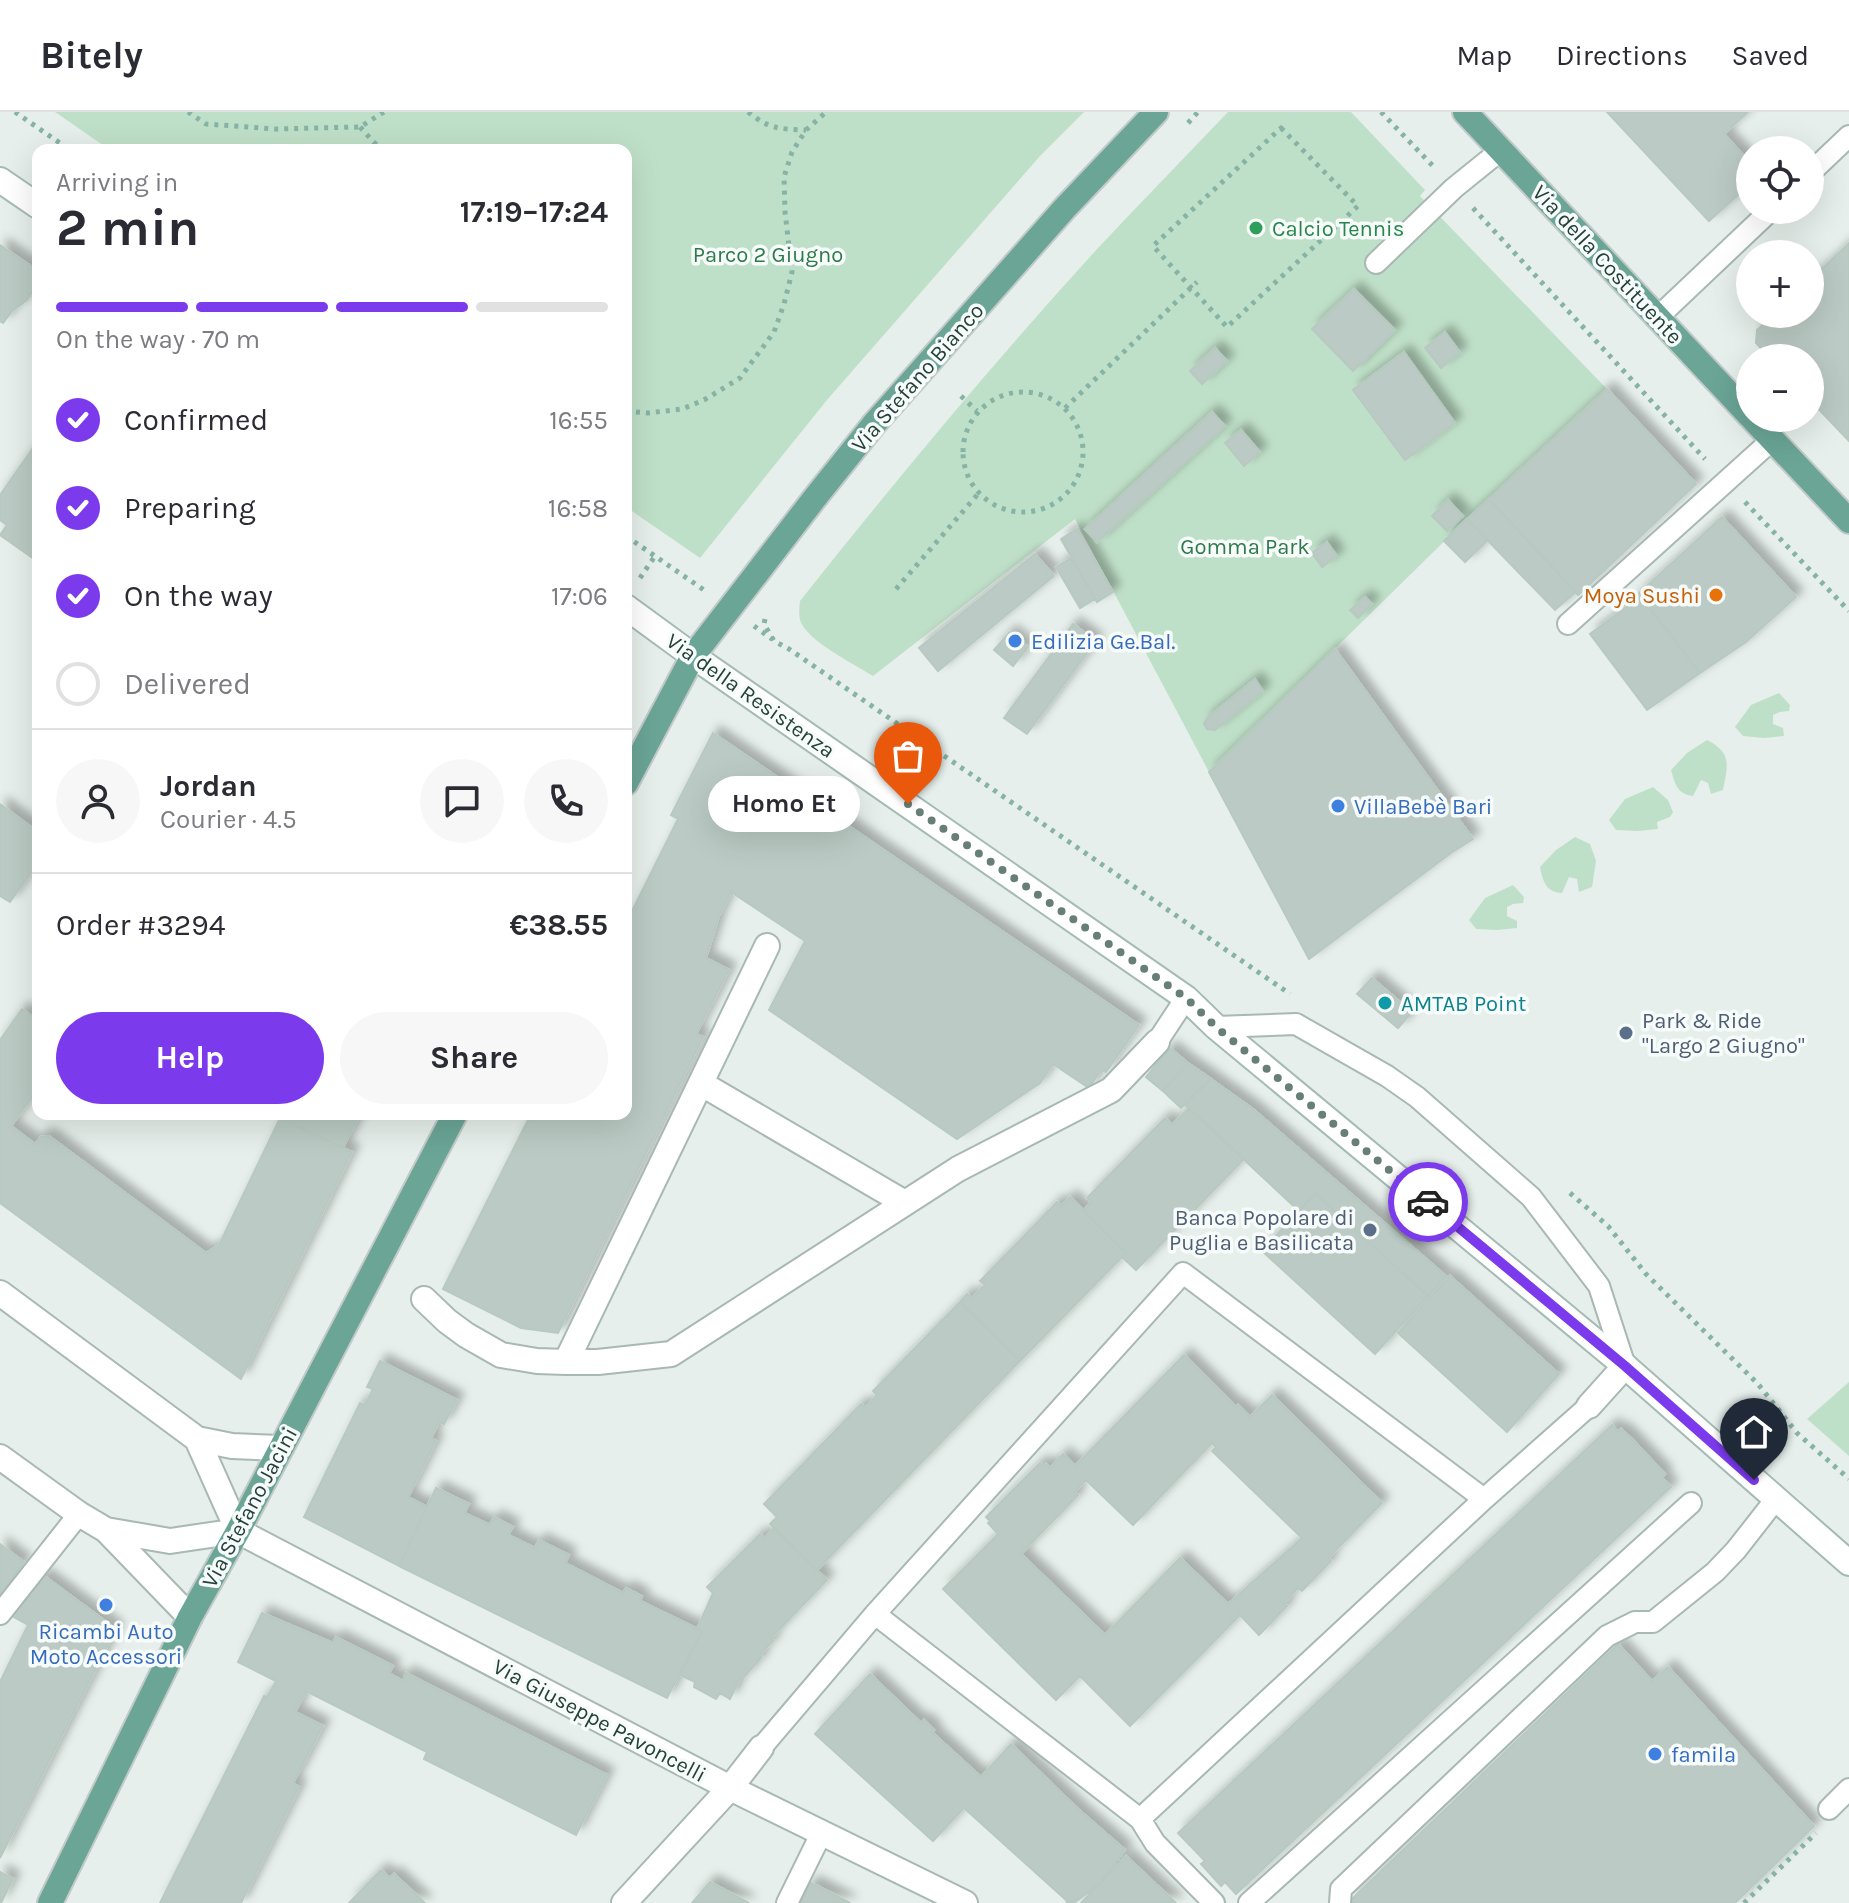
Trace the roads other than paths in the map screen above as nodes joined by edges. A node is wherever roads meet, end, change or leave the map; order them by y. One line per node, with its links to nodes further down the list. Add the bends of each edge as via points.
1 (1156, 112): 17 (main road, Via Stefano Bianco, via 874,424)
2 (1465, 112): 4 (main road, Via della Costituente)
3 (1849, 136): 5 (lane)
4 (1501, 150): 9 (lane); 10 (main road, Via della Costituente)
5 (1824, 160)
6 (0, 180): 7 (street)
7 (32, 202)
8 (1756, 224): 10 (lane)
9 (1376, 263)
10 (1658, 317): 11 (main road, Via della Costituente)
11 (1736, 401)
12 (1765, 432): 13 (main road, Via della Costituente)
13 (1772, 440): 14 (main road, Via della Costituente); 16 (lane)
14 (1849, 521)
15 (632, 611): 17 (street, Via della Resistenza)
16 (1568, 624)
17 (693, 656): 18 (main road); 20 (street, Via della Resistenza)
18 (632, 772)
19 (767, 946): 23 (street)
20 (1186, 998): 21 (street, Via della Resistenza); 22 (lane)
21 (1216, 1027): 29 (street, Via della Resistenza); 29 (lane, via 1296,1024 1417,1097 1531,1197 1599,1286)
22 (1157, 1042): 25 (street, via 1111,1090 958,1169)
23 (702, 1084): 25 (street); 28 (street)
24 (452, 1120): 32 (main road, Via Stefano Jacini)
25 (905, 1203): 28 (street, via 671,1354)
26 (0, 1293): 31 (street)
27 (424, 1299): 28 (street, via 466,1335 501,1355)
28 (566, 1362)
29 (1625, 1366): 30 (street); 35 (street, Via della Resistenza)
30 (1589, 1406): 34 (lane)
31 (197, 1439): 32 (street); 39 (street)
32 (280, 1448): 39 (main road, Via Stefano Jacini)
33 (0, 1457): 37 (street)
34 (1484, 1499): 42 (lane, via 1183,1273); 48 (lane)
35 (1776, 1499): 40 (street, Via della Resistenza); 50 (lane, via 1715,1572 1653,1622 1635,1622 1607,1636)
36 (1691, 1503): 56 (lane)
37 (79, 1514): 38 (street); 41 (lane)
38 (106, 1530): 39 (street, via 170,1541); 43 (street)
39 (238, 1531): 43 (main road, Via Stefano Jacini); 45 (street, Via Giuseppe Pavoncelli)
40 (1849, 1563)
41 (0, 1614)
42 (875, 1614): 44 (lane); 48 (lane)
43 (190, 1617): 51 (main road, Via Stefano Jacini)
44 (761, 1748): 45 (street)
45 (730, 1788): 49 (street, Via Giuseppe Pavoncelli); 52 (street)
46 (1849, 1789): 47 (lane)
47 (1829, 1809)
48 (1140, 1819): 55 (lane, via 1155,1843)
49 (822, 1832): 53 (lane); 54 (street, Via Giuseppe Pavoncelli)
50 (1340, 1896)
51 (50, 1903)
52 (624, 1903)
53 (787, 1903)
54 (965, 1903)
55 (1214, 1903)
56 (1249, 1903)

